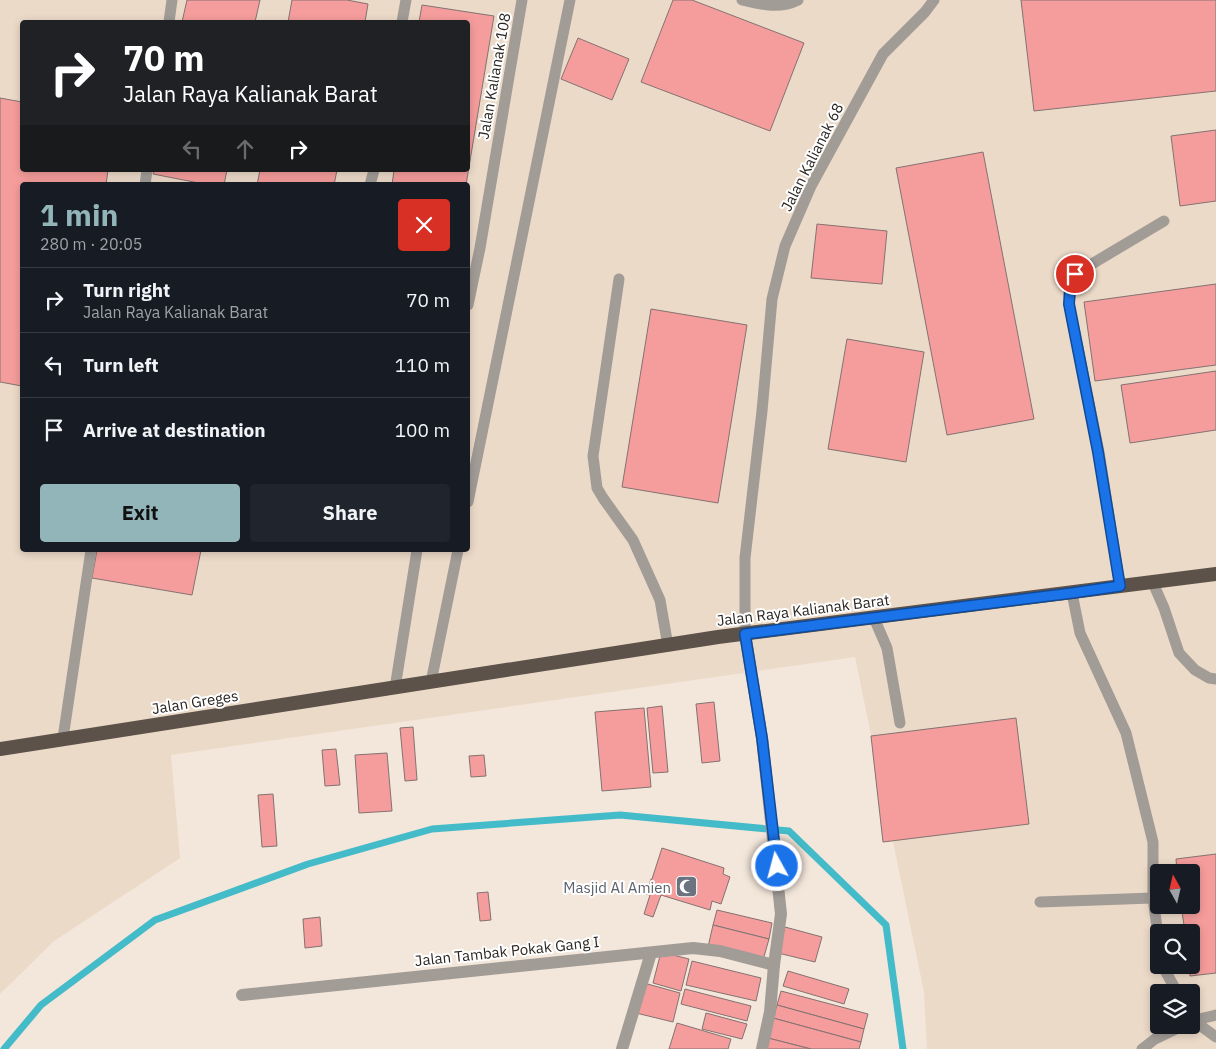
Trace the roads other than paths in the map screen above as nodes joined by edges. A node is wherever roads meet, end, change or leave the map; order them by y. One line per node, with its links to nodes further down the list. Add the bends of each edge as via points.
1 (172, 0): 8 (lane)
2 (406, 0): 9 (lane)
3 (522, 0): 12 (lane, Jalan Kalianak 108)
4 (570, 0): 15 (lane)
5 (742, 0): 6 (lane, via 763,6 788,5)
6 (798, 0)
7 (934, 0): 24 (lane, Jalan Kalianak 68, via 883,54 811,186 785,246 772,299 745,558)
8 (169, 20)
9 (402, 20)
10 (1164, 221): 21 (lane, via 1075,274 1070,288 1069,304)
11 (470, 246): 12 (lane)
12 (480, 248): 14 (lane, Jalan Kalianak 108)
13 (619, 279): 25 (lane, via 593,456 595,477 602,498 633,540 660,600)
14 (470, 296)
15 (470, 492)
16 (91, 552): 30 (lane)
17 (417, 552): 28 (lane)
18 (458, 552): 27 (lane)
19 (1216, 574): 20 (highway, Jalan Raya Kalianak Barat)
20 (1154, 583): 21 (highway, Jalan Raya Kalianak Barat); 26 (lane, via 1179,653 1195,670)
21 (1120, 586): 22 (highway, Jalan Raya Kalianak Barat)
22 (1072, 593): 23 (highway, Jalan Raya Kalianak Barat); 32 (lane, via 1080,634 1126,733 1153,842)
23 (874, 618): 24 (highway, Jalan Raya Kalianak Barat); 29 (lane, via 887,648)
24 (745, 634): 25 (highway, Jalan Raya Kalianak Barat); 36 (street, via 762,738 777,866 781,914)
25 (668, 646): 27 (highway, Jalan Raya Kalianak Barat)
26 (1216, 679)
27 (431, 682): 28 (highway, Jalan Raya Kalianak Barat)
28 (395, 688): 30 (highway, Jalan Greges)
29 (900, 723)
30 (63, 738): 31 (highway, Jalan Greges)
31 (0, 749)
32 (1153, 864)
33 (1150, 898): 34 (lane)
34 (1040, 902)
35 (650, 953): 36 (street, Jalan Tambak Pokak Gang I, via 694,948); 37 (street, Jalan Tambak Pokak Gang I); 43 (street)
36 (774, 965): 44 (street, via 770,1012)
37 (242, 995)
38 (1216, 1015): 39 (lane)
39 (1200, 1019)
40 (1200, 1027): 42 (lane)
41 (1165, 1034): 45 (lane)
42 (1216, 1037)
43 (622, 1049)
44 (762, 1049)
45 (1142, 1049)

